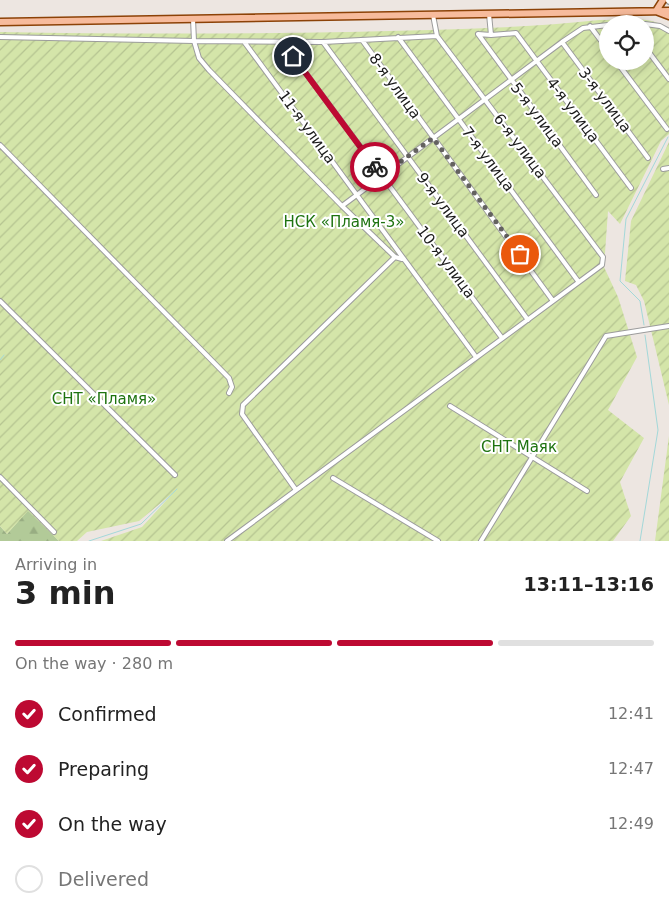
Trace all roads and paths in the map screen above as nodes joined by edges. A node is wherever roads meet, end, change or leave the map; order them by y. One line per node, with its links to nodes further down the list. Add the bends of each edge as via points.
1 (663, 0): 2 (main road)
2 (656, 11): 3 (main road); 4 (main road); 6 (main road)
3 (669, 11)
4 (489, 14): 5 (main road); 13 (street)
5 (432, 15): 7 (main road); 14 (street)
6 (669, 16)
7 (193, 19): 8 (main road); 18 (street)
8 (0, 22)
9 (654, 25): 12 (street)
10 (590, 26): 11 (street); 17 (street); 22 (street)
11 (599, 26)
12 (669, 31)
13 (491, 35): 25 (street, 4-я улица, via 516,33); 27 (street, 5-я улица, via 478,34)
14 (437, 36): 16 (street); 29 (street, 6-я улица)
15 (0, 37): 18 (street)
16 (398, 37): 19 (street); 30 (street, 7-я улица)
17 (599, 38)
18 (194, 40): 23 (street); 42 (street, via 200,58 209,70)
19 (362, 40): 21 (street); 32 (street, 8-я улица)
20 (282, 41): 21 (street); 23 (street); 38 (street, 10-я улица)
21 (323, 42): 34 (street, 9-я улица)
22 (562, 42): 25 (street); 35 (street, 3-я улица)
23 (245, 43): 40 (street, 11-я улица)
24 (654, 59): 28 (street)
25 (536, 60): 27 (street); 39 (street, 4-я улица)
26 (623, 70): 31 (street)
27 (510, 80): 29 (street); 41 (street, 5-я улица)
28 (669, 80)
29 (485, 99): 30 (street); 45 (street, 6-я улица, via 603,257 602,265)
30 (458, 119): 32 (street); 45 (street, 7-я улица)
31 (667, 129)
32 (433, 138): 34 (street); 47 (street, 8-я улица)
33 (0, 145): 52 (street, via 229,378)
34 (407, 157): 38 (street); 48 (street, 9-я улица)
35 (648, 158)
36 (669, 168): 37 (street)
37 (663, 169)
38 (381, 176): 40 (street); 50 (street, 10-я улица)
39 (631, 188)
40 (357, 195): 42 (street); 44 (street, 11-я улица)
41 (596, 195)
42 (342, 206): 43 (street)
43 (395, 257): 44 (street); 58 (street, via 243,405 242,414)
44 (402, 259): 51 (street, 11-я улица)
45 (578, 281): 47 (street)
46 (0, 301): 55 (street)
47 (553, 301): 48 (street)
48 (528, 320): 50 (street)
49 (669, 326): 54 (street, via 606,336)
50 (502, 338): 51 (street)
51 (476, 357): 58 (street)
52 (230, 393)
53 (450, 406): 54 (street)
54 (533, 456): 59 (street); 63 (street)
55 (175, 475)
56 (0, 478): 60 (street)
57 (333, 478): 62 (street)
58 (296, 490): 61 (street)
59 (587, 491)
60 (54, 532)
61 (227, 541)
62 (438, 541)
63 (481, 541)

